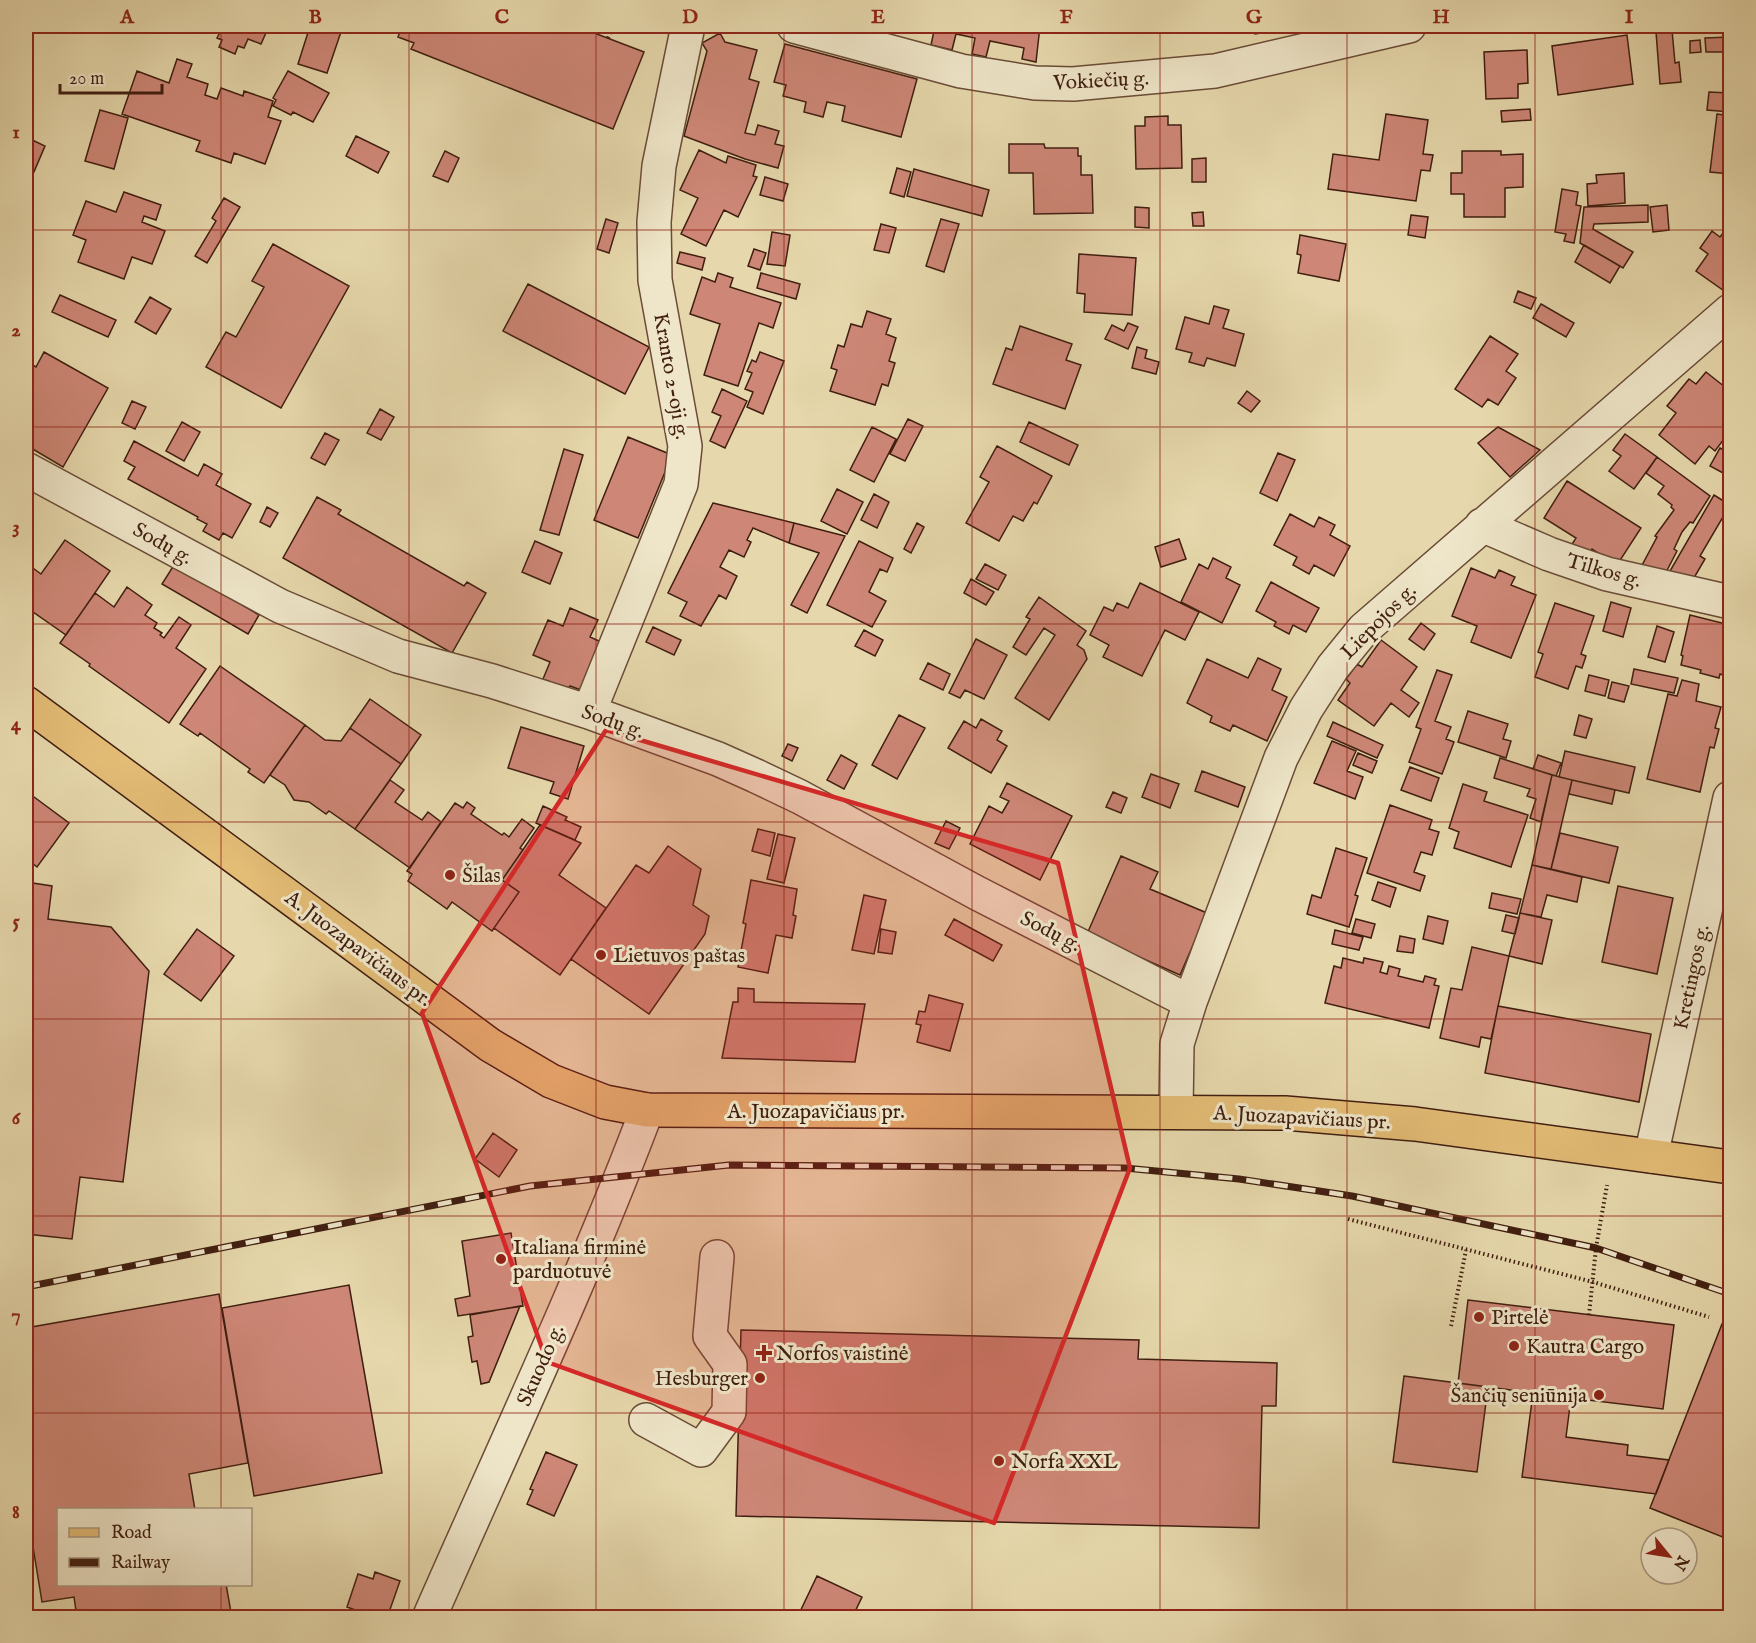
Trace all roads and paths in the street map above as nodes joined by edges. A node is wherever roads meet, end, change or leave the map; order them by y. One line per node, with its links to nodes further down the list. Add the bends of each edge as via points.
1 (613, 26): 6 (path)
2 (688, 26): 12 (street, Kranto 2-oji g., via 659,166 654,222 655,280 685,446 681,484)
3 (794, 26): 5 (street, Vokiečių g.)
4 (1409, 26): 5 (street, Vokiečių g., via 1215,71 1073,84 1035,83 961,71)
5 (882, 37)
6 (608, 38)
7 (1731, 311): 9 (street, Liepojos g.)
8 (26, 469): 12 (street, Sodų g., via 280,606 398,656)
9 (1482, 525): 10 (street, Tilkos g., via 1607,574); 14 (street, Liepojos g., via 1364,629 1312,700 1281,758)
10 (1731, 602)
11 (26, 703): 15 (main road, A. Juozapavičiaus pr., via 490,1045 551,1081 605,1102)
12 (588, 712): 14 (street, Sodų g., via 718,759 791,793)
13 (1731, 798): 18 (street, Kretingos g.)
14 (1190, 1002): 16 (street, Liepojos g., via 1177,1044)
15 (647, 1110): 16 (main road, A. Juozapavičiaus pr.); 28 (street, Skuodo g., via 539,1371)
16 (1176, 1111): 17 (main road, A. Juozapavičiaus pr., via 1365,1118)
17 (1613, 1152): 18 (main road, A. Juozapavičiaus pr.); 23 (path)
18 (1651, 1156): 19 (main road, A. Juozapavičiaus pr.)
19 (1731, 1167)
20 (1348, 1219): 21 (path)
21 (1466, 1250): 23 (path); 26 (path)
22 (717, 1257): 27 (street, via 710,1336 730,1364 729,1412 701,1450)
23 (1593, 1282): 24 (path); 25 (path)
24 (1589, 1315)
25 (1709, 1317)
26 (1451, 1326)
27 (646, 1420)
28 (429, 1617)

